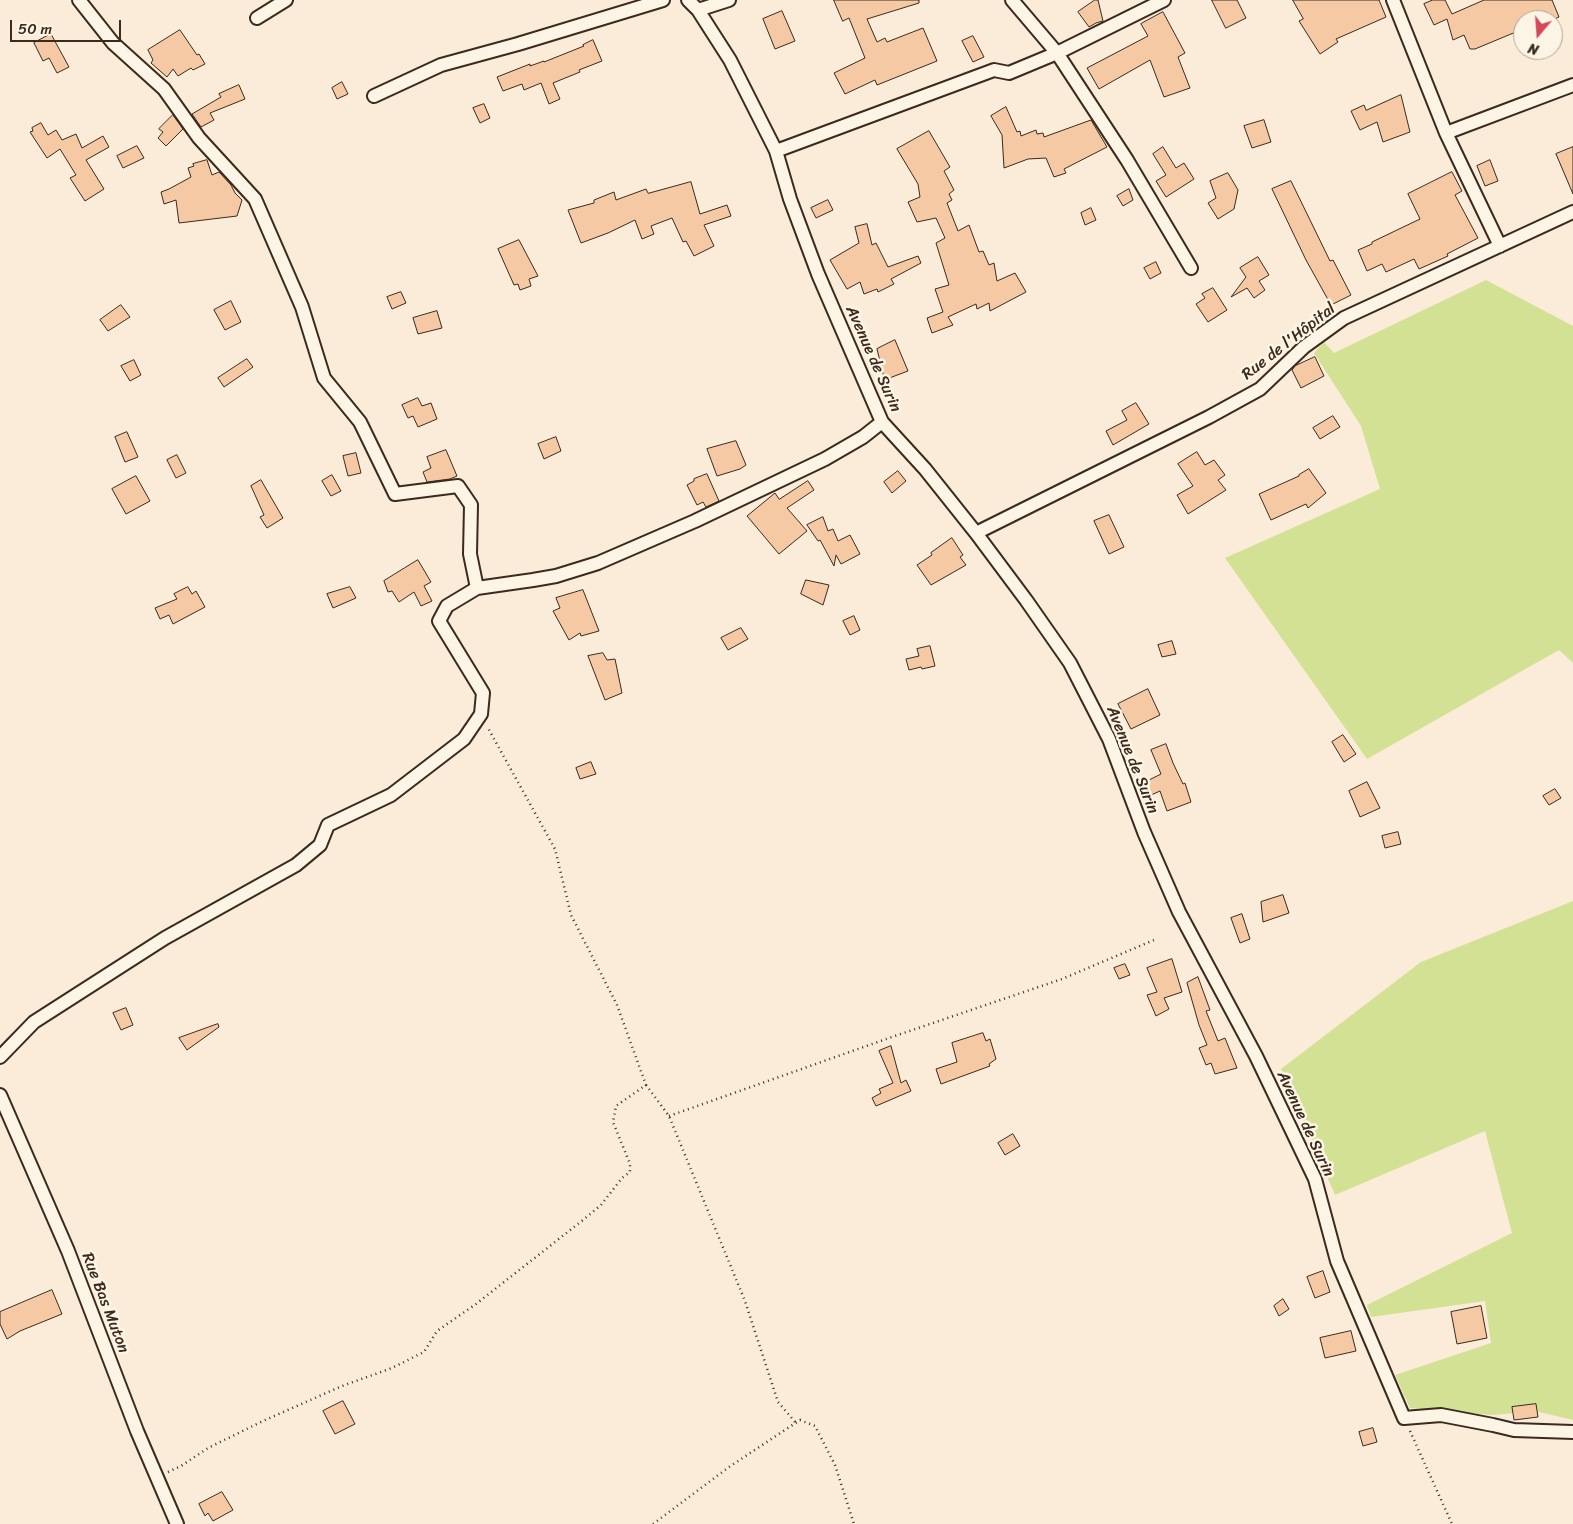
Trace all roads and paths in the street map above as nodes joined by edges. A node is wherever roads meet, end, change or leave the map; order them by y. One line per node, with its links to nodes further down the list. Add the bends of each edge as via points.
1 (79, 0): 21 (street, via 113,44 164,89 199,138 254,199 302,308 324,378 360,422 395,494 458,486 471,505 470,554)
2 (286, 0): 10 (street)
3 (663, 0): 13 (street, via 441,65)
4 (688, 0): 9 (street, Avenue de Surin)
5 (729, 0): 9 (street)
6 (1012, 0): 11 (street)
7 (1164, 0): 11 (street)
8 (1393, 0): 14 (street)
9 (698, 10): 15 (street, Avenue de Surin, via 730,60)
10 (257, 18)
11 (1057, 53): 15 (street, via 1009,73 994,70); 18 (street, via 1127,160)
12 (1573, 85): 14 (street)
13 (374, 96)
14 (1446, 133): 17 (street)
15 (776, 151): 19 (street, Avenue de Surin, via 818,274)
16 (1573, 212): 17 (street, Rue de l'Hôpital)
17 (1500, 246): 20 (street, Rue de l'Hôpital, via 1344,318 1304,347 1260,389)
18 (1191, 268)
19 (882, 422): 20 (street, Avenue de Surin); 21 (street, via 825,459 598,563 540,579)
20 (976, 533): 28 (street, Avenue de Surin, via 1070,663 1109,739 1179,912 1256,1056 1315,1179 1337,1261)
21 (476, 588): 22 (street, via 447,606 439,621 483,693)
22 (481, 714): 24 (street, via 464,739 391,796 328,825 320,845 296,865 165,938 34,1022); 25 (path, via 554,850 571,915 617,1005)
23 (1154, 940): 27 (path, via 1062,979)
24 (0, 1057)
25 (646, 1084): 27 (path); 31 (path, via 616,1106 613,1122 630,1164 630,1172 583,1220 437,1331 424,1352 263,1421)
26 (0, 1096): 31 (street, Rue Bas Muton, via 68,1251)
27 (669, 1116): 29 (path, via 746,1301 778,1402)
28 (1404, 1418): 30 (street, via 1441,1414 1514,1430); 35 (path)
29 (796, 1423): 33 (path, via 729,1467); 34 (path, via 800,1420 815,1426 835,1465)
30 (1573, 1432)
31 (158, 1477): 32 (street, Rue Bas Muton)
32 (177, 1524)
33 (653, 1524)
34 (854, 1524)
35 (1452, 1524)

